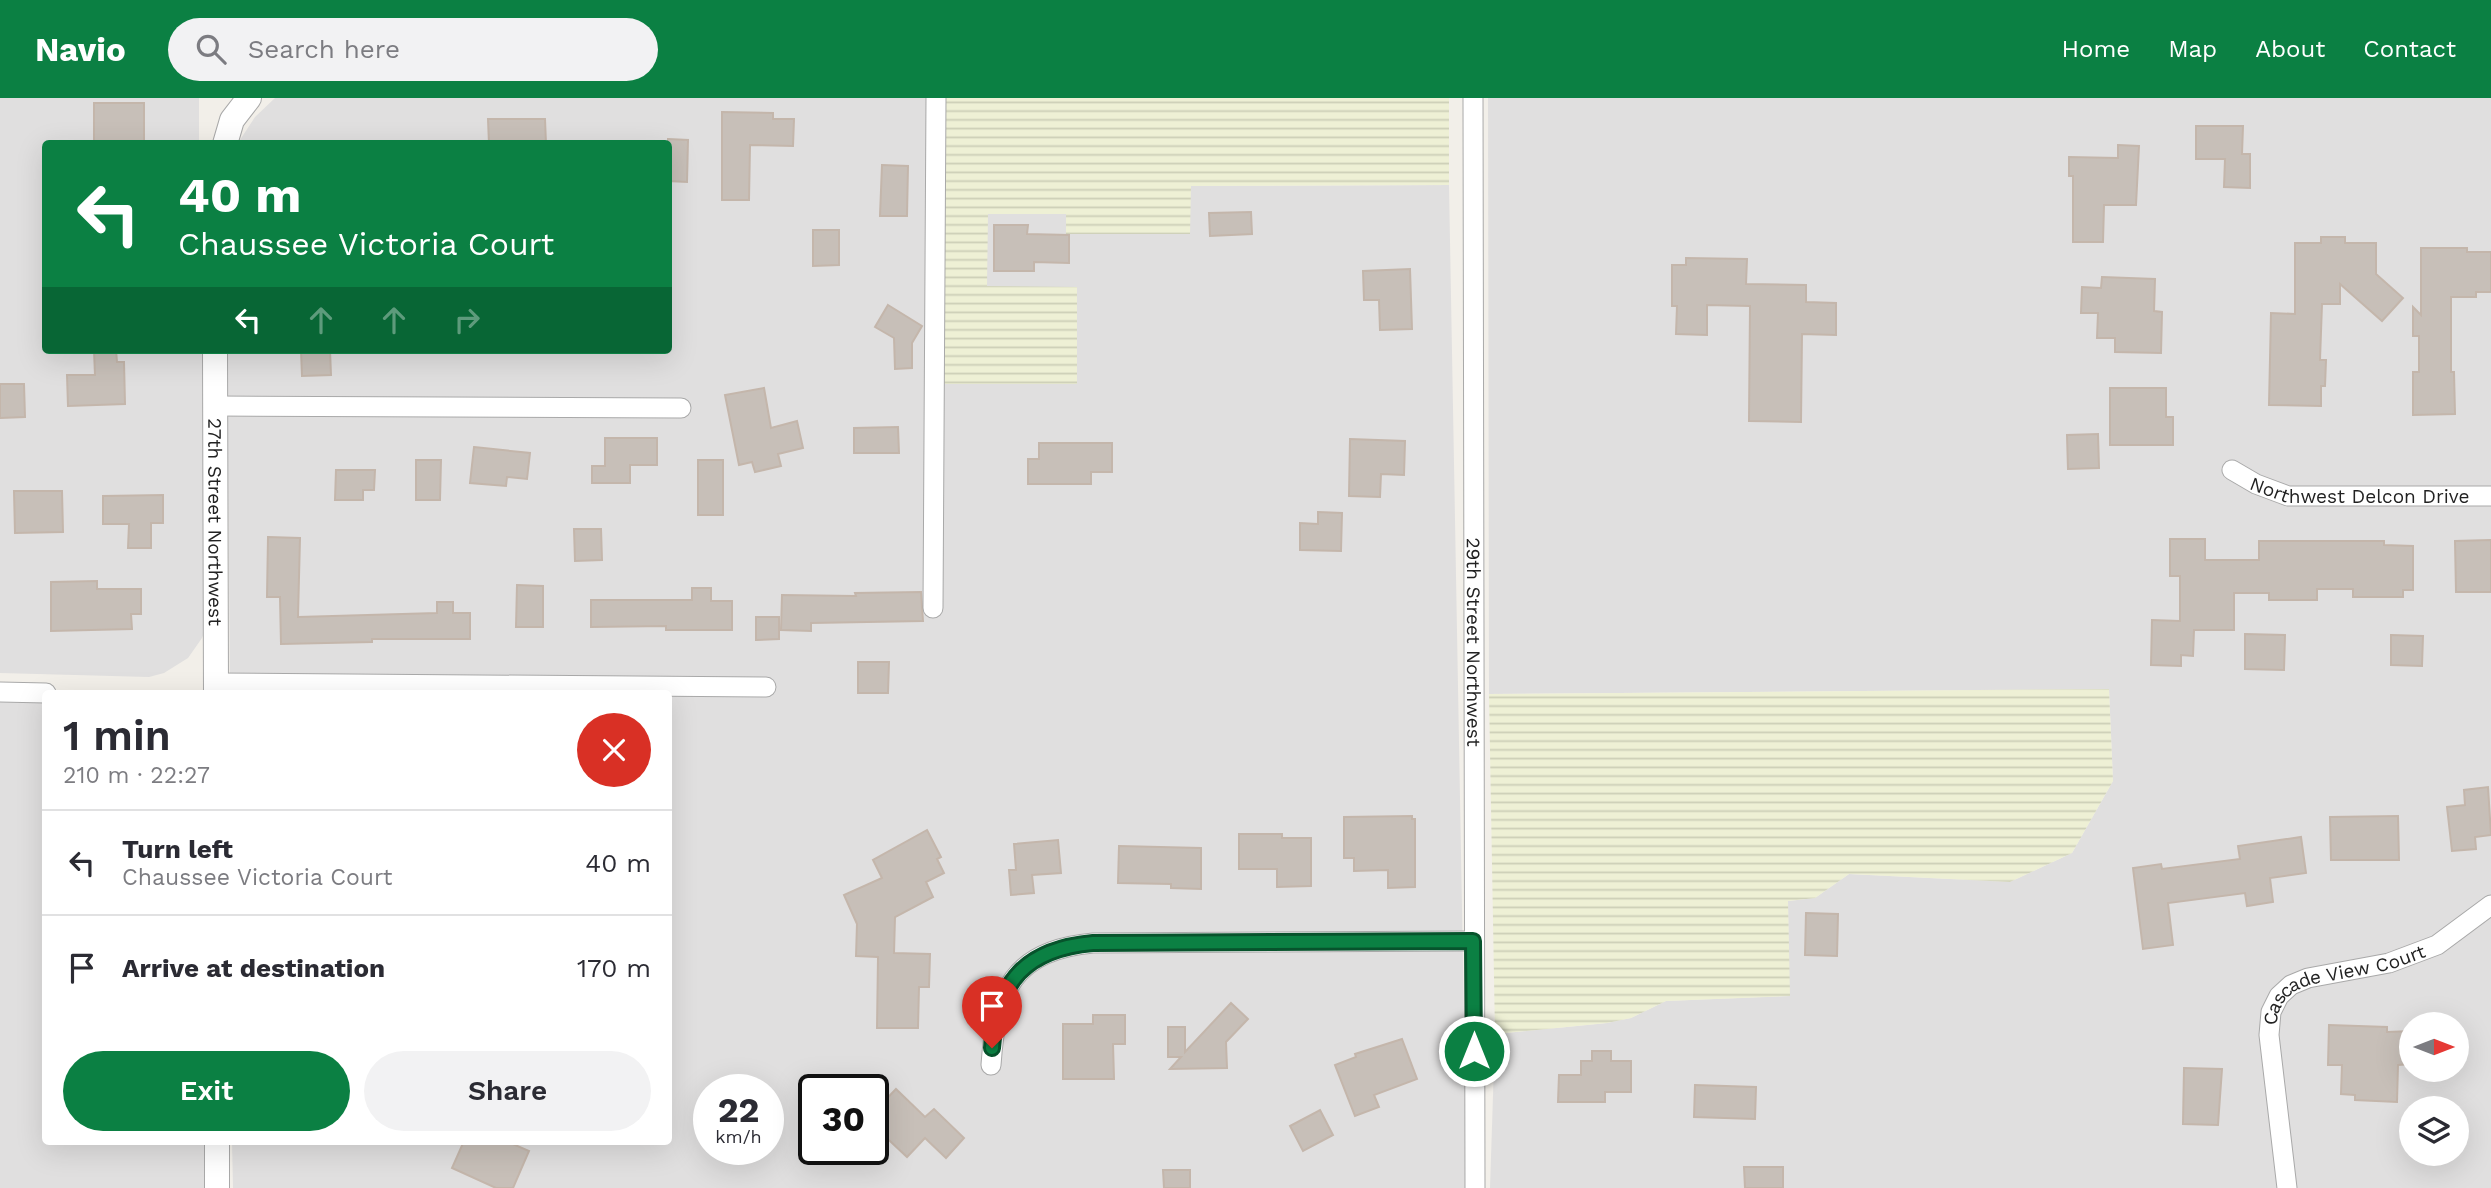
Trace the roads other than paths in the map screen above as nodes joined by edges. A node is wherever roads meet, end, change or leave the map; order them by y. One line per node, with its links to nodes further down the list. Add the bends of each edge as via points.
1 (250, 98): 4 (street)
2 (936, 98): 10 (street)
3 (1473, 98): 16 (street, 29th Street Northwest)
4 (229, 121)
5 (215, 354): 6 (street, 27th Street Northwest)
6 (216, 406): 7 (street); 12 (street, 27th Street Northwest)
7 (681, 408)
8 (2232, 470): 9 (street, Northwest Delcon Drive, via 2288,496)
9 (2491, 496)
10 (933, 608)
11 (766, 687): 12 (street)
12 (216, 688)
13 (0, 692): 14 (street)
14 (42, 693)
15 (2491, 905): 21 (street, Cascade View Court, via 2437,945 2389,963 2308,978 2279,996 2271,1012 2269,1034)
16 (1473, 941): 17 (street, via 1067,946 1041,954 1016,974 993,1031); 20 (street, 29th Street Northwest)
17 (991, 1065)
18 (217, 1145): 19 (street)
19 (217, 1188)
20 (1475, 1188)
21 (2287, 1188)

